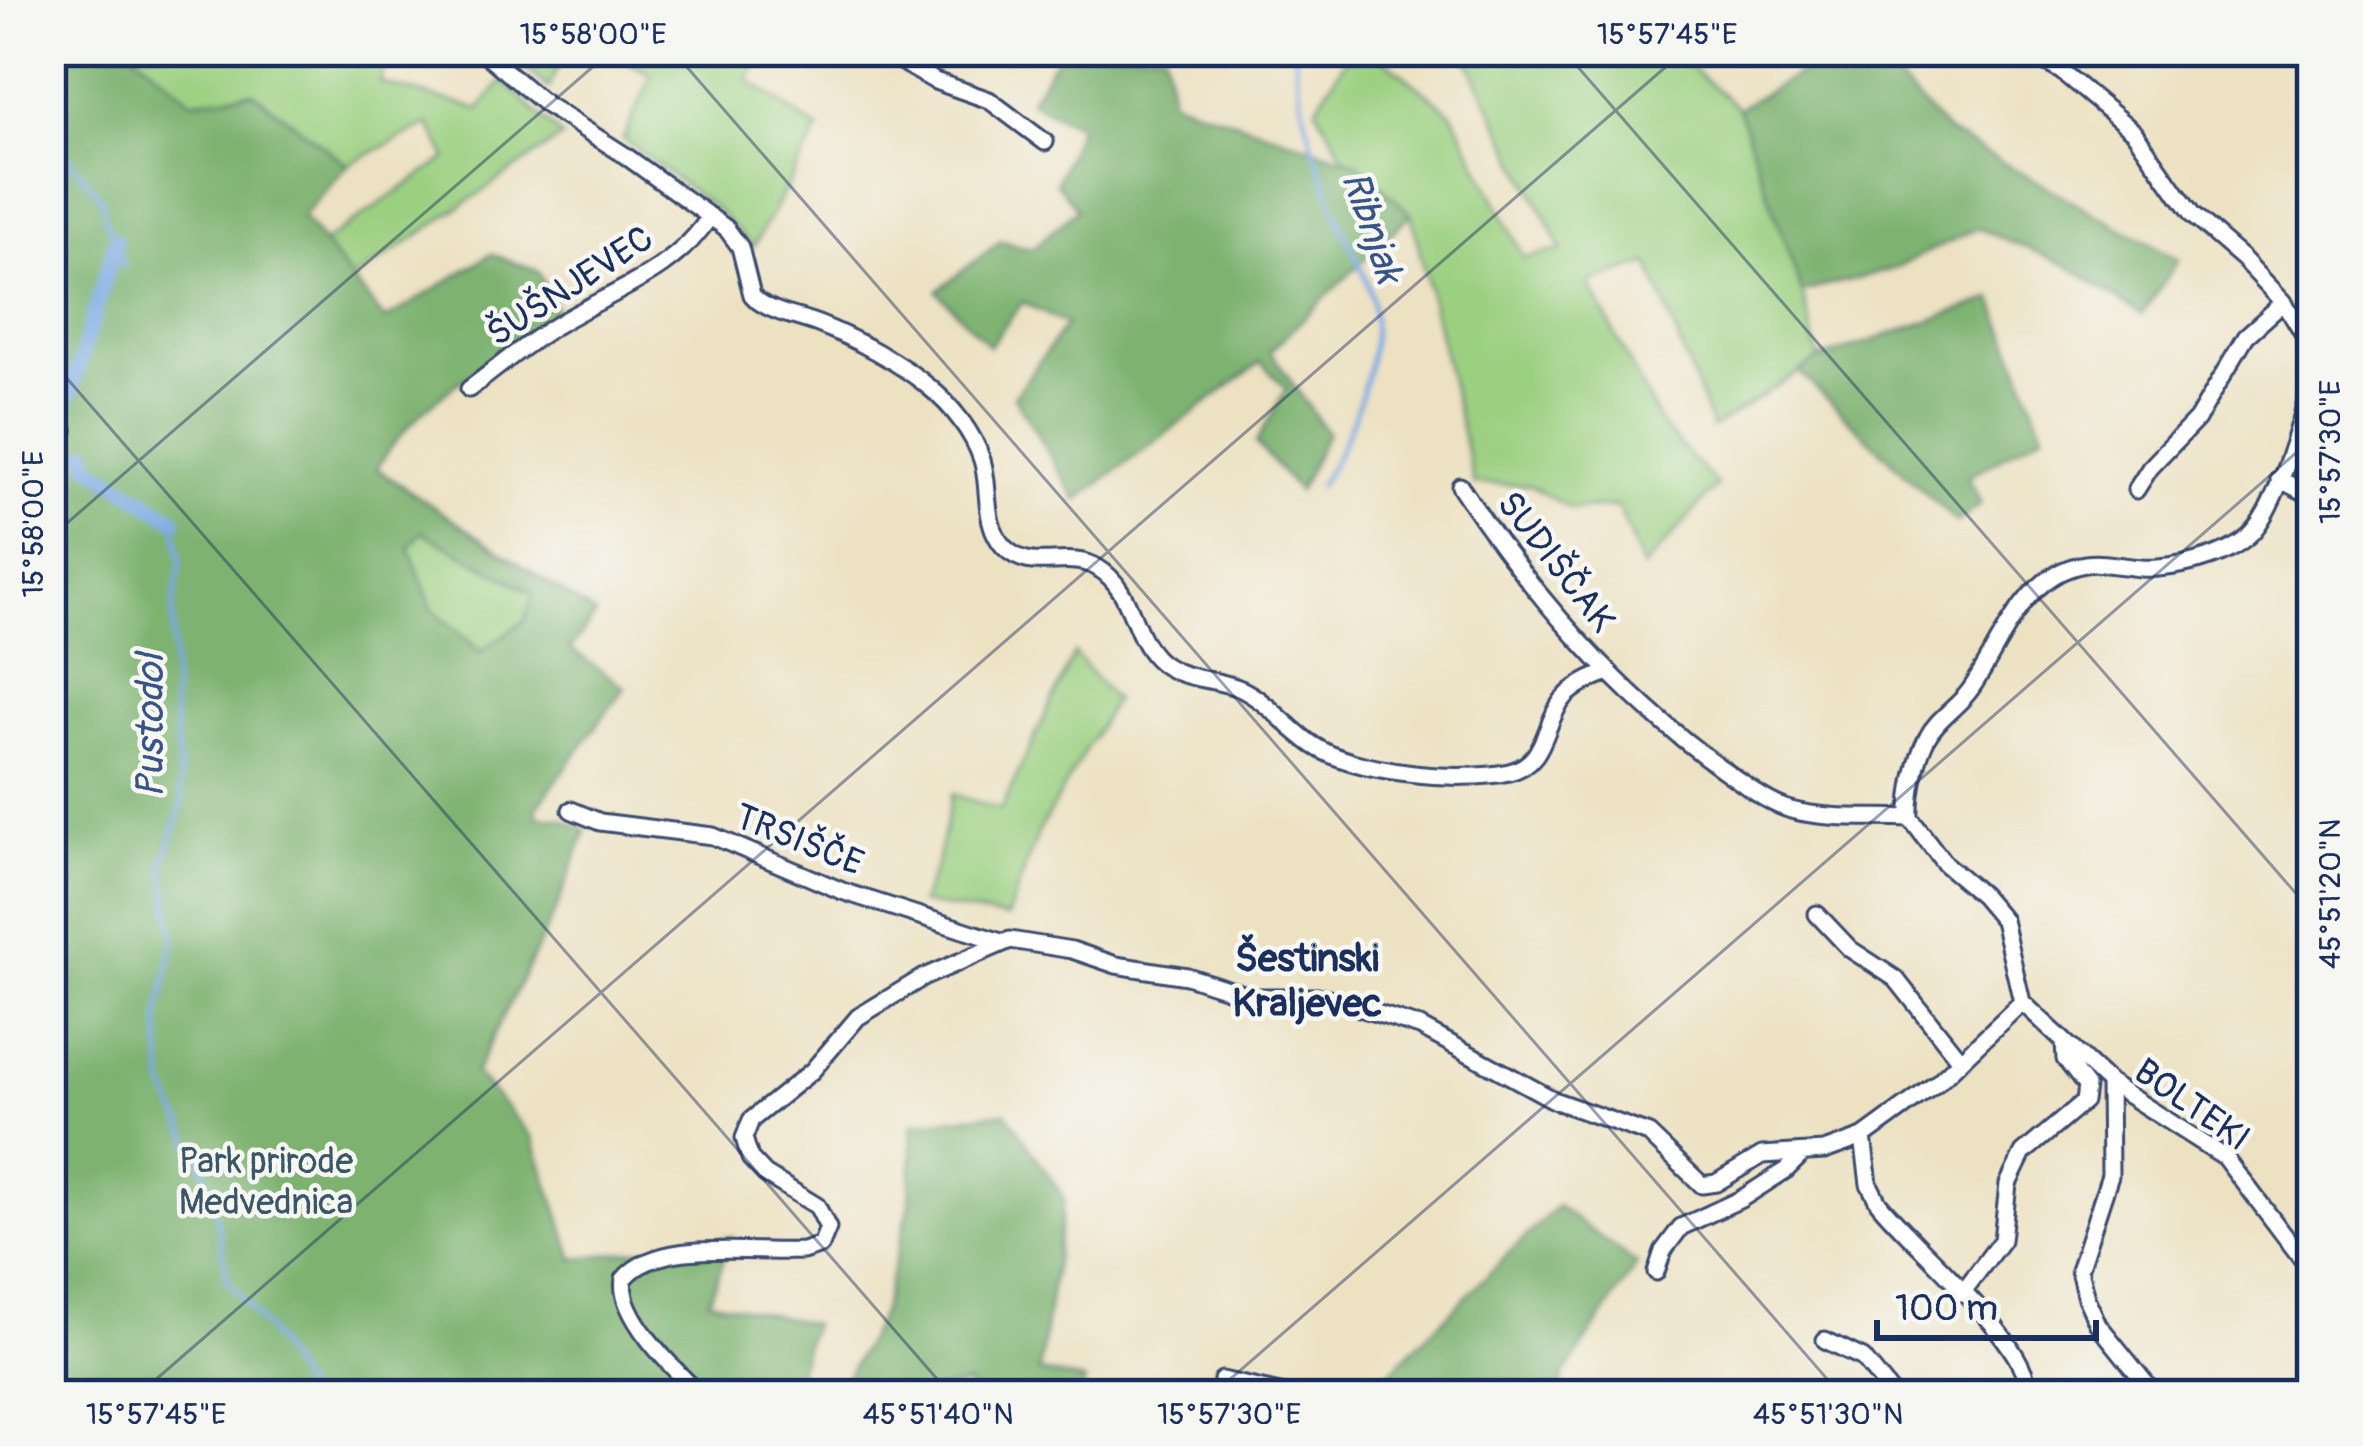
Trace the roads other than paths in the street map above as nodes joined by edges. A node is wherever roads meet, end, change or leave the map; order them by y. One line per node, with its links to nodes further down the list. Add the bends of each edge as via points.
1 (482, 51): 5 (street, via 545,104)
2 (883, 51): 4 (street, via 989,100)
3 (2025, 51): 6 (street, via 2120,119 2192,215)
4 (1045, 142)
5 (710, 216): 9 (street, ŠUŠNJEVEC, via 664,265 532,340); 16 (street, via 740,247 758,302 904,369 953,412 982,460 994,531 1014,556 1101,570 1162,664 1245,691 1329,754 1388,771 1510,771 1538,752 1563,699)
6 (2284, 302): 7 (street); 14 (street, via 2246,336 2203,410)
7 (2312, 349)
8 (2312, 378): 12 (street)
9 (469, 389)
10 (51, 403): 11 (street)
11 (64, 430)
12 (2279, 479): 15 (street); 18 (street, via 2256,528 2226,549 2154,569 2076,565 2036,590 1969,691 1928,735)
13 (1460, 487): 16 (street, SUDIŠČAK)
14 (2136, 490)
15 (2312, 502)
16 (1606, 673): 18 (street, via 1775,804 1811,814)
17 (572, 810): 20 (street, TRSIŠČE, via 600,822 712,836 869,901)
18 (1910, 818): 21 (street, via 2003,920)
19 (1817, 914): 23 (street, via 1850,949 1896,979)
20 (1001, 942): 26 (street, via 1072,950 1252,997 1325,997 1420,1027 1556,1101 1649,1134 1702,1185 1762,1155); 32 (street, via 858,1017 812,1070 751,1120 744,1138 750,1158 823,1213 821,1245 673,1254 647,1260 624,1279 633,1317)
21 (2022, 1002): 22 (street, BOLTEKI); 23 (street)
22 (2064, 1043): 24 (street, BOLTEKI); 29 (street, via 2065,1059 2086,1086 2084,1102 2023,1154 2008,1184 2002,1240)
23 (1960, 1060): 25 (street)
24 (2109, 1083): 28 (street, BOLTEKI, via 2225,1157); 36 (street, via 2110,1174 2078,1270 2098,1324)
25 (1863, 1137): 26 (street); 29 (street, via 1877,1202)
26 (1802, 1154): 27 (street, via 1755,1190 1682,1227)
27 (1656, 1272)
28 (2312, 1272)
29 (1962, 1293): 35 (street, via 2010,1347 2029,1380)
30 (1825, 1340): 34 (street, via 1863,1358)
31 (1222, 1380): 33 (street)
32 (700, 1395)
33 (1289, 1395)
34 (1893, 1395)
35 (2028, 1395)
36 (2155, 1395)

